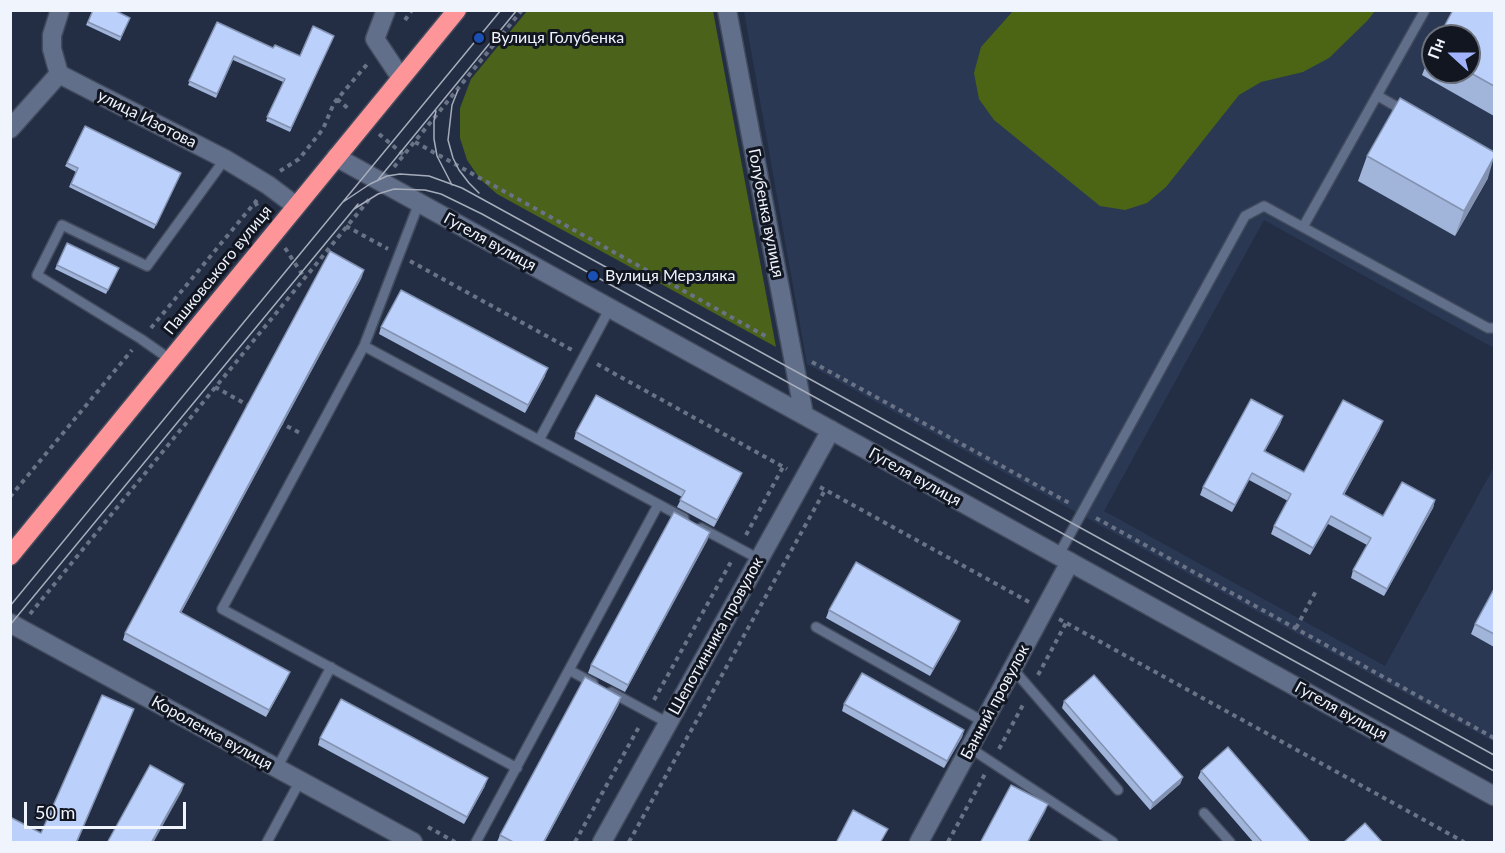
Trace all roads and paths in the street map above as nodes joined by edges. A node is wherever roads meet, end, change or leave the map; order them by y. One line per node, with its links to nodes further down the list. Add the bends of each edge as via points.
1 (60, 10): 9 (street, via 52,35)
2 (386, 10): 8 (street, via 375,34)
3 (412, 10): 8 (path)
4 (522, 10): 14 (path)
5 (728, 10): 28 (street, Голубенка вулиця)
6 (1425, 10): 11 (lane)
7 (453, 12): 10 (highway, Пашковського вулиця)
8 (381, 49): 10 (street); 18 (path, via 337,99 323,129 299,159 280,171)
9 (59, 74): 13 (street); 16 (street, улица Изотова)
10 (401, 78): 15 (highway, Пашковського вулиця)
11 (1377, 96): 12 (lane); 23 (lane)
12 (1416, 117)
13 (10, 129)
14 (415, 142): 17 (path); 28 (path)
15 (336, 157): 17 (street, Гугеля вулиця); 21 (highway, Пашковського вулиця)
16 (225, 159): 18 (street, улица Изотова); 30 (lane, via 147,266 62,225 38,275)
17 (382, 183): 20 (street, Гугеля вулиця)
18 (268, 185): 21 (street, улица Изотова)
19 (367, 201): 22 (path)
20 (419, 203): 24 (lane); 25 (street, Гугеля вулиця)
21 (296, 206): 30 (highway, Пашковського вулиця)
22 (346, 226): 24 (path); 31 (path)
23 (1304, 227): 26 (lane); 42 (lane, via 1264,206 1245,216)
24 (399, 255): 27 (lane); 29 (path)
25 (610, 308): 29 (lane); 33 (street, Гугеля вулиця)
26 (1494, 328)
27 (364, 346): 36 (lane); 37 (lane)
28 (792, 351): 33 (street, Голубенка вулиця); 42 (path)
29 (584, 357): 37 (lane); 38 (path)
30 (171, 360): 44 (highway, Пашковського вулиця)
31 (215, 387): 32 (path); 50 (path)
32 (254, 408)
33 (804, 415): 35 (street, Гугеля вулиця)
34 (274, 419): 36 (path)
35 (831, 430): 39 (street, Шепотинника провулок); 46 (street, Гугеля вулиця)
36 (313, 440): 53 (lane, via 222,609)
37 (539, 440): 41 (lane)
38 (783, 467): 39 (path); 43 (path)
39 (804, 478): 40 (path); 45 (street, Шепотинника провулок)
40 (825, 490): 48 (path); 74 (path)
41 (658, 505): 43 (lane); 55 (lane)
42 (1083, 511): 46 (lane); 52 (path)
43 (739, 548): 45 (lane); 57 (path)
44 (10, 556)
45 (759, 559): 59 (street, Шепотинника провулок)
46 (1064, 559): 48 (street, Банний провулок); 67 (street, Гугеля вулиця)
47 (1316, 591): 52 (path)
48 (1044, 610): 49 (path); 54 (street, Банний провулок)
49 (1066, 623): 56 (path); 79 (path)
50 (15, 625): 63 (street, Короленка вулиця)
51 (816, 627): 58 (lane)
52 (1296, 628): 60 (path)
53 (331, 667): 63 (lane); 64 (lane)
54 (1012, 669): 56 (lane); 58 (street, Банний провулок)
55 (569, 670): 57 (lane); 64 (lane)
56 (1031, 690): 62 (path); 66 (lane)
57 (647, 712): 59 (lane); 72 (path)
58 (984, 722): 61 (street, Банний провулок)
59 (668, 723): 73 (street, Шепотинника провулок)
60 (1494, 738)
61 (970, 748): 62 (lane); 75 (street, Банний провулок)
62 (992, 762): 76 (path); 77 (lane)
63 (277, 768): 65 (street, Короленка вулиця)
64 (517, 768): 71 (lane)
65 (300, 781): 69 (lane); 70 (street, Короленка вулиця)
66 (1118, 790)
67 (1494, 796)
68 (1204, 813): 78 (lane)
69 (267, 843)
70 (413, 843)
71 (477, 843)
72 (575, 843)
73 (602, 843)
74 (629, 843)
75 (919, 843)
76 (948, 843)
77 (1113, 843)
78 (1230, 843)
79 (1464, 843)

